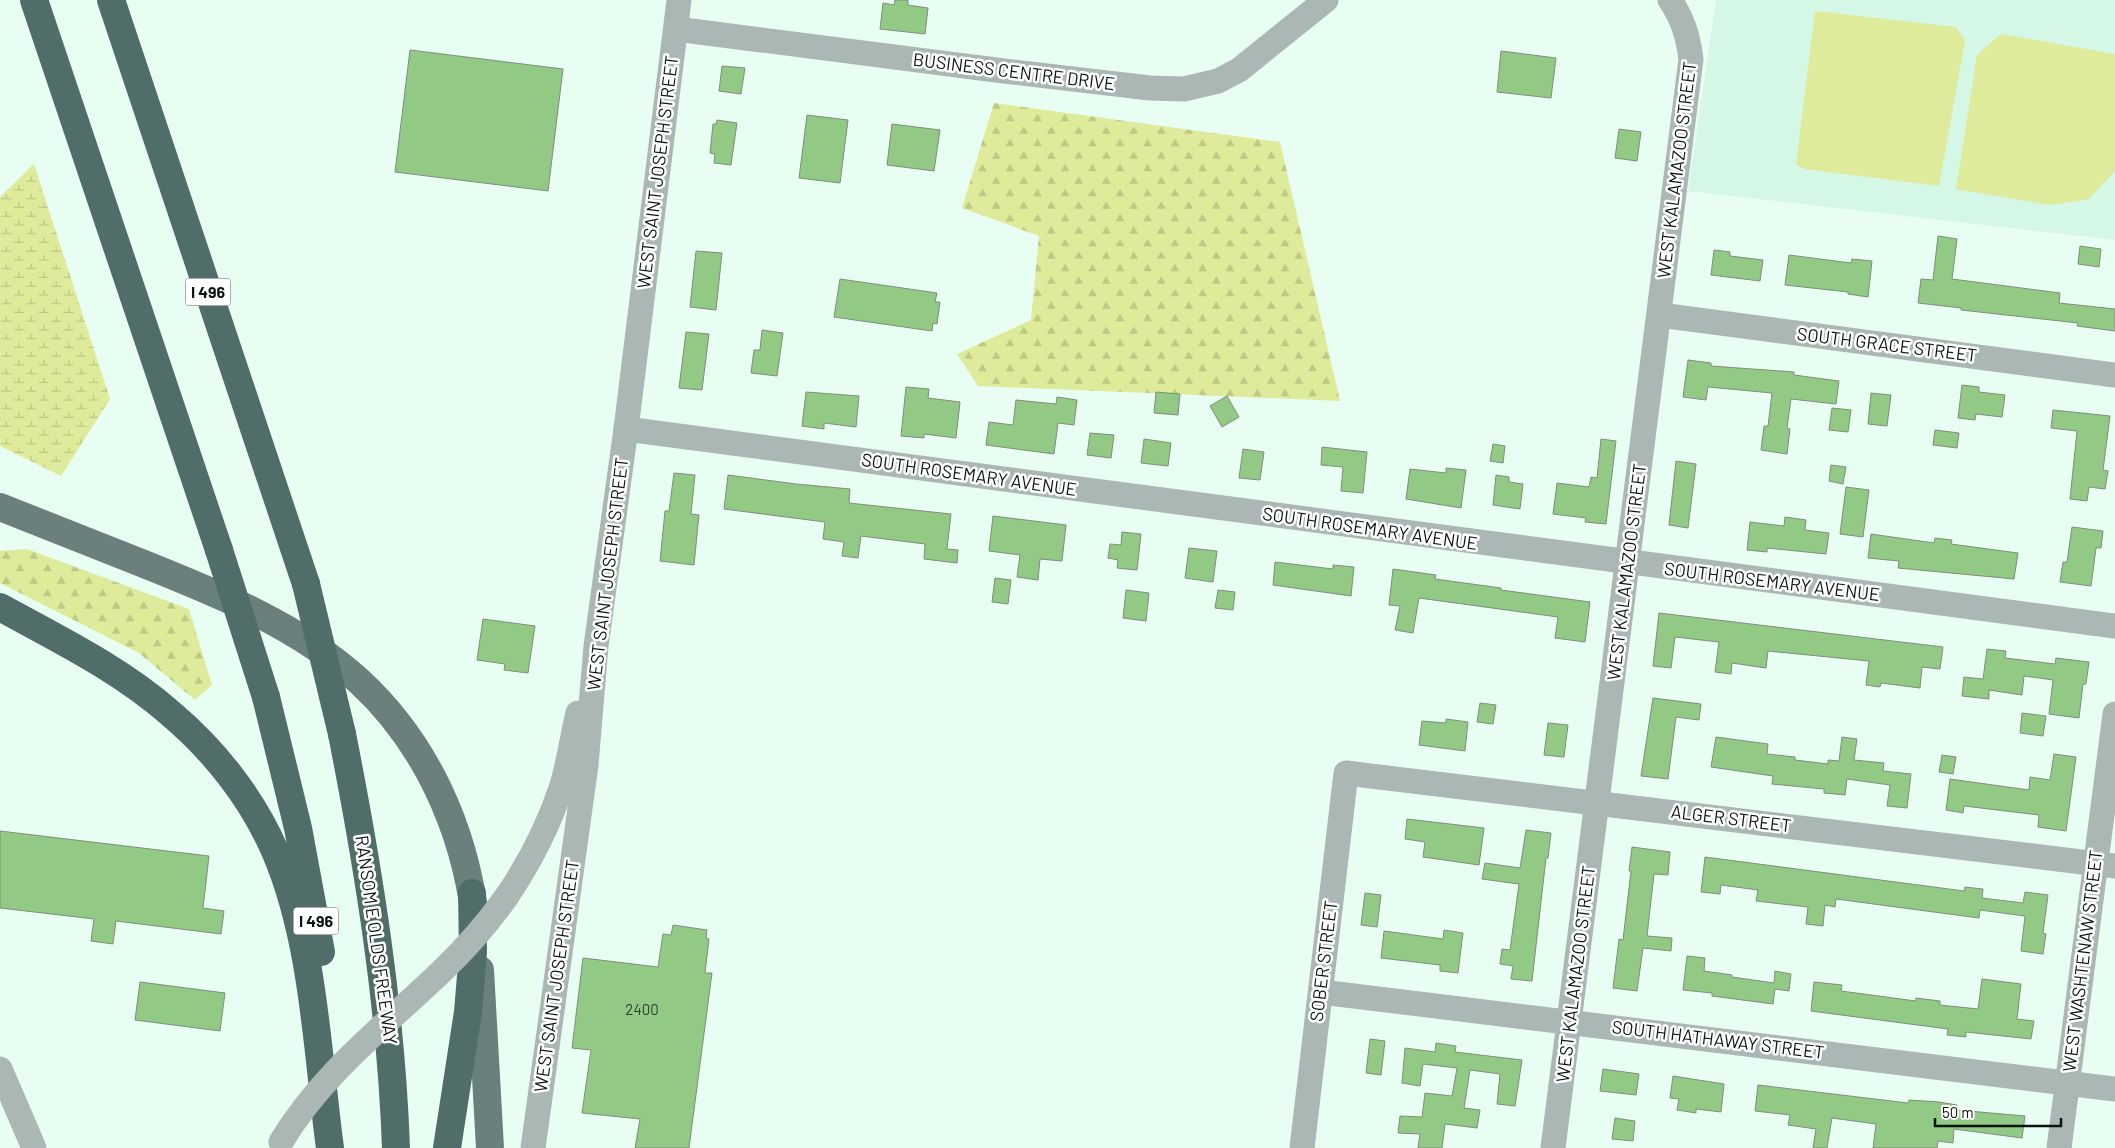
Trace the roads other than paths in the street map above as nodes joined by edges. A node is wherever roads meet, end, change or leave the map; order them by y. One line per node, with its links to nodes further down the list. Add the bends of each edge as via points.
1 (34, 0): 28 (highway, I 496, bridge, via 266,697 286,772 312,898 335,1056)
2 (111, 0): 29 (highway, RANSOM E OLDS FREEWAY / I 496, bridge, via 306,584 342,734 364,848 392,1060)
3 (680, 0): 6 (street, WEST SAINT JOSEPH STREET)
4 (1326, 0): 6 (street, BUSINESS CENTRE DRIVE, via 1239,70 1218,81 1184,90 1005,71)
5 (1670, 0): 7 (street, WEST KALAMAZOO STREET, via 1688,36 1691,59)
6 (676, 28): 9 (street, WEST SAINT JOSEPH STREET)
7 (1660, 315): 8 (street, SOUTH GRACE STREET); 11 (street, WEST KALAMAZOO STREET)
8 (2115, 375)
9 (626, 429): 11 (street, SOUTH ROSEMARY AVENUE); 14 (street, WEST SAINT JOSEPH STREET)
10 (0, 507): 19 (main road, via 256,612 301,638 359,681 397,722 427,766 454,826)
11 (1628, 563): 13 (street, SOUTH ROSEMARY AVENUE); 17 (street, WEST KALAMAZOO STREET)
12 (0, 608): 27 (highway, via 107,667 170,713 238,786 281,867 299,931)
13 (2115, 626)
14 (596, 646): 25 (street, bridge, via 562,785 537,847 507,896 454,959 315,1092); 32 (street, WEST SAINT JOSEPH STREET, via 586,765)
15 (2115, 714): 18 (street, WEST WASHTENAW STREET)
16 (1346, 773): 17 (street, ALGER STREET); 20 (street, SOBER STREET)
17 (1598, 802): 18 (street, ALGER STREET); 21 (street, WEST KALAMAZOO STREET)
18 (2105, 865): 23 (street, WEST WASHTENAW STREET)
19 (472, 893): 30 (highway, via 473,952 468,1012); 31 (main road, via 480,970)
20 (1321, 992): 21 (street, SOUTH HATHAWAY STREET); 33 (street, SOBER STREET)
21 (1570, 1022): 23 (street, SOUTH HATHAWAY STREET); 34 (street, WEST KALAMAZOO STREET)
22 (0, 1069): 26 (street)
23 (2067, 1082): 24 (street, SOUTH HATHAWAY STREET); 35 (street, WEST WASHTENAW STREET)
24 (2115, 1089)
25 (280, 1145)
26 (34, 1148)
27 (330, 1148)
28 (342, 1148)
29 (396, 1148)
30 (447, 1148)
31 (490, 1148)
32 (533, 1148)
33 (1302, 1148)
34 (1553, 1148)
35 (2059, 1148)

